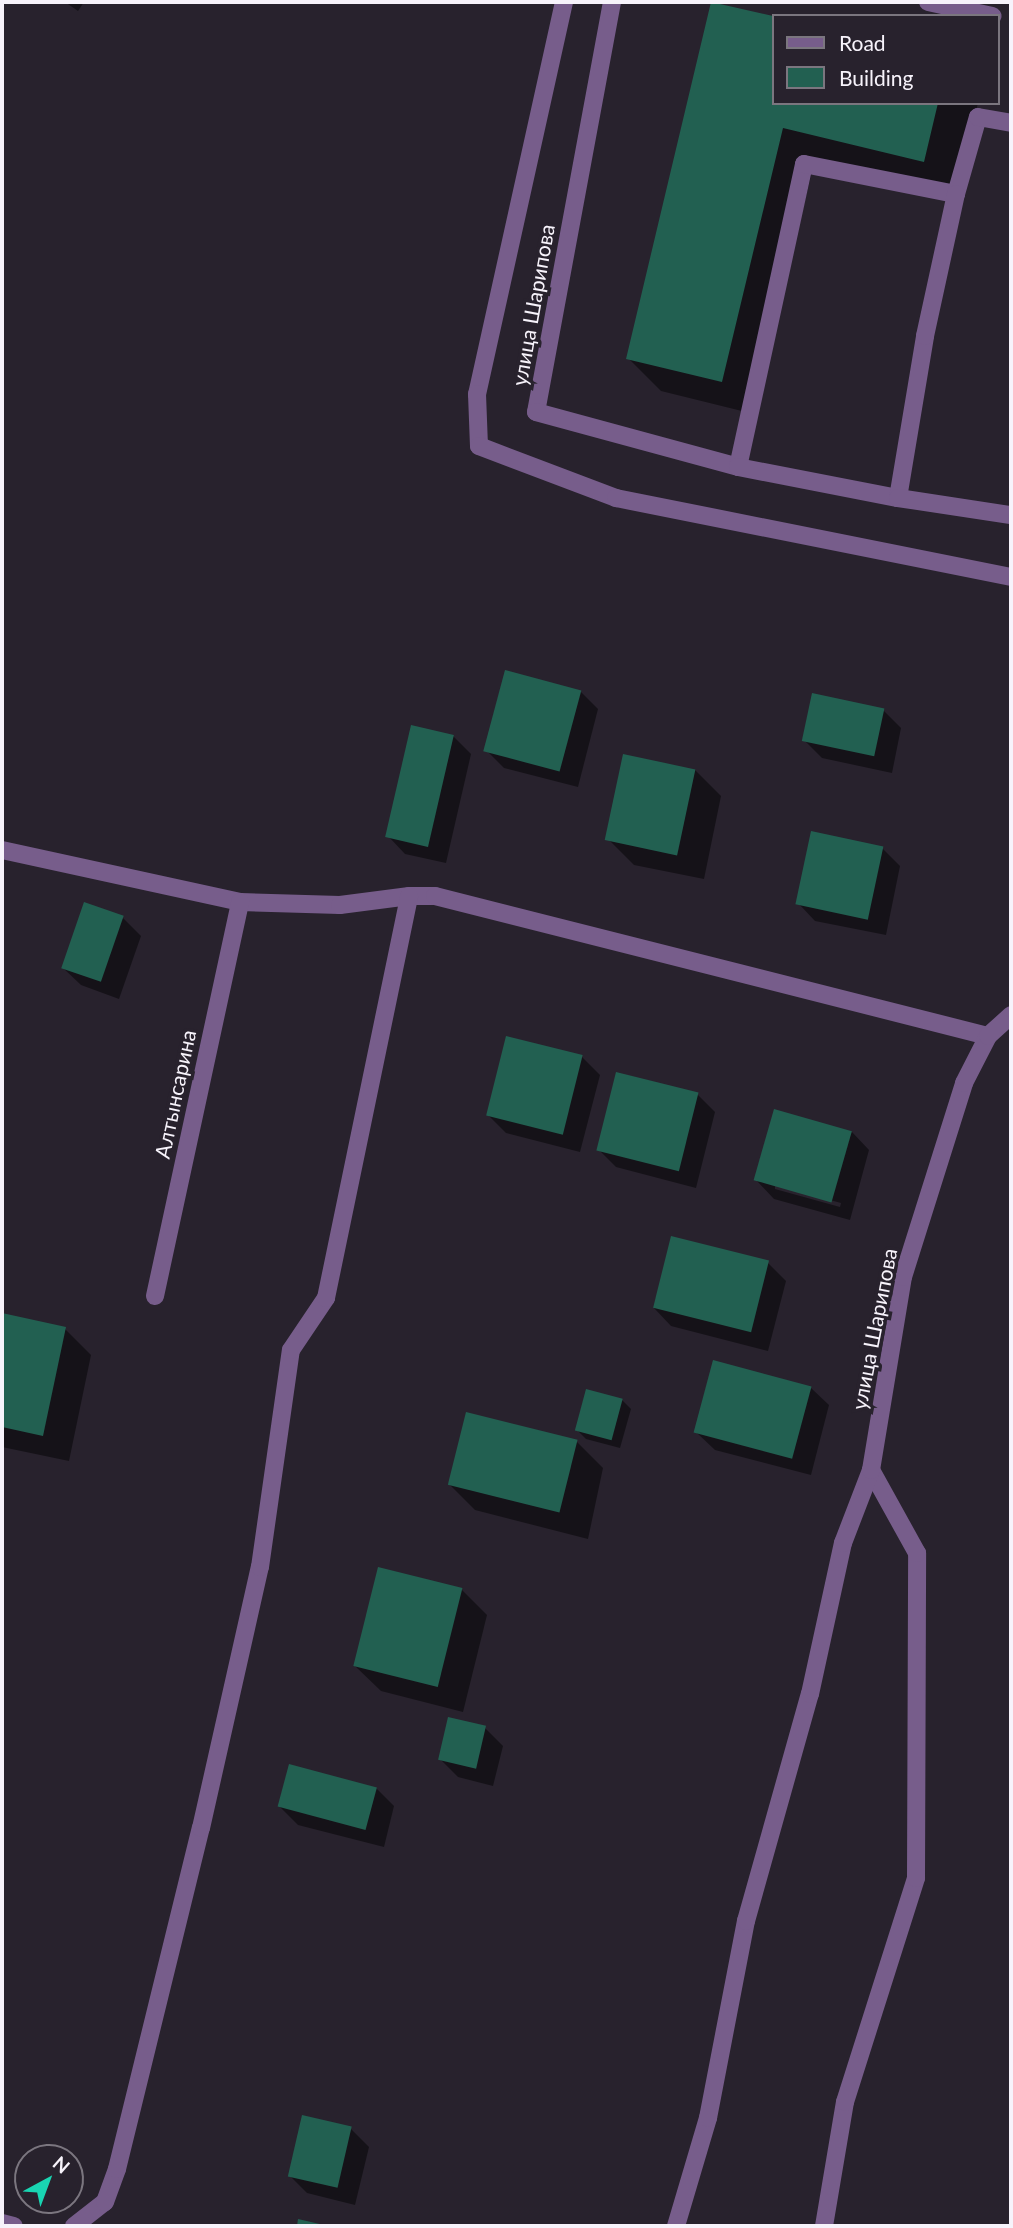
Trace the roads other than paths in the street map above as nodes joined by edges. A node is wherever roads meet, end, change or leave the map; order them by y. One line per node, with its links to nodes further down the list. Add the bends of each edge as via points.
1 (564, 2): 11 (street, via 477,394 479,446 616,498)
2 (612, 2): 8 (street, улица Шарипова, via 536,412)
3 (928, 2): 4 (street)
4 (983, 14)
5 (979, 110): 6 (street); 7 (street)
6 (1011, 123)
7 (956, 194): 8 (street, via 804,164); 9 (street, via 925,336)
8 (738, 467): 9 (street, улица Шарипова)
9 (898, 498): 10 (street, улица Шарипова)
10 (1011, 515)
11 (1011, 577)
12 (2, 850): 14 (street)
13 (409, 895): 14 (street, via 340,905); 16 (street, via 435,896); 21 (street, via 326,1298 291,1350 260,1567 117,2169 105,2202)
14 (240, 902): 17 (street, Алтынсарина)
15 (1011, 1015): 16 (street, улица Шарипова)
16 (988, 1036): 18 (street, улица Шарипова, via 964,1083 903,1277)
17 (155, 1296)
18 (871, 1470): 22 (street, улица Шарипова, via 844,1544 810,1694 746,1921 708,2118); 23 (street, via 917,1553 916,1878 845,2102)
19 (2, 2223): 20 (street)
20 (14, 2226)
21 (74, 2226)
22 (676, 2226)
23 (824, 2226)

